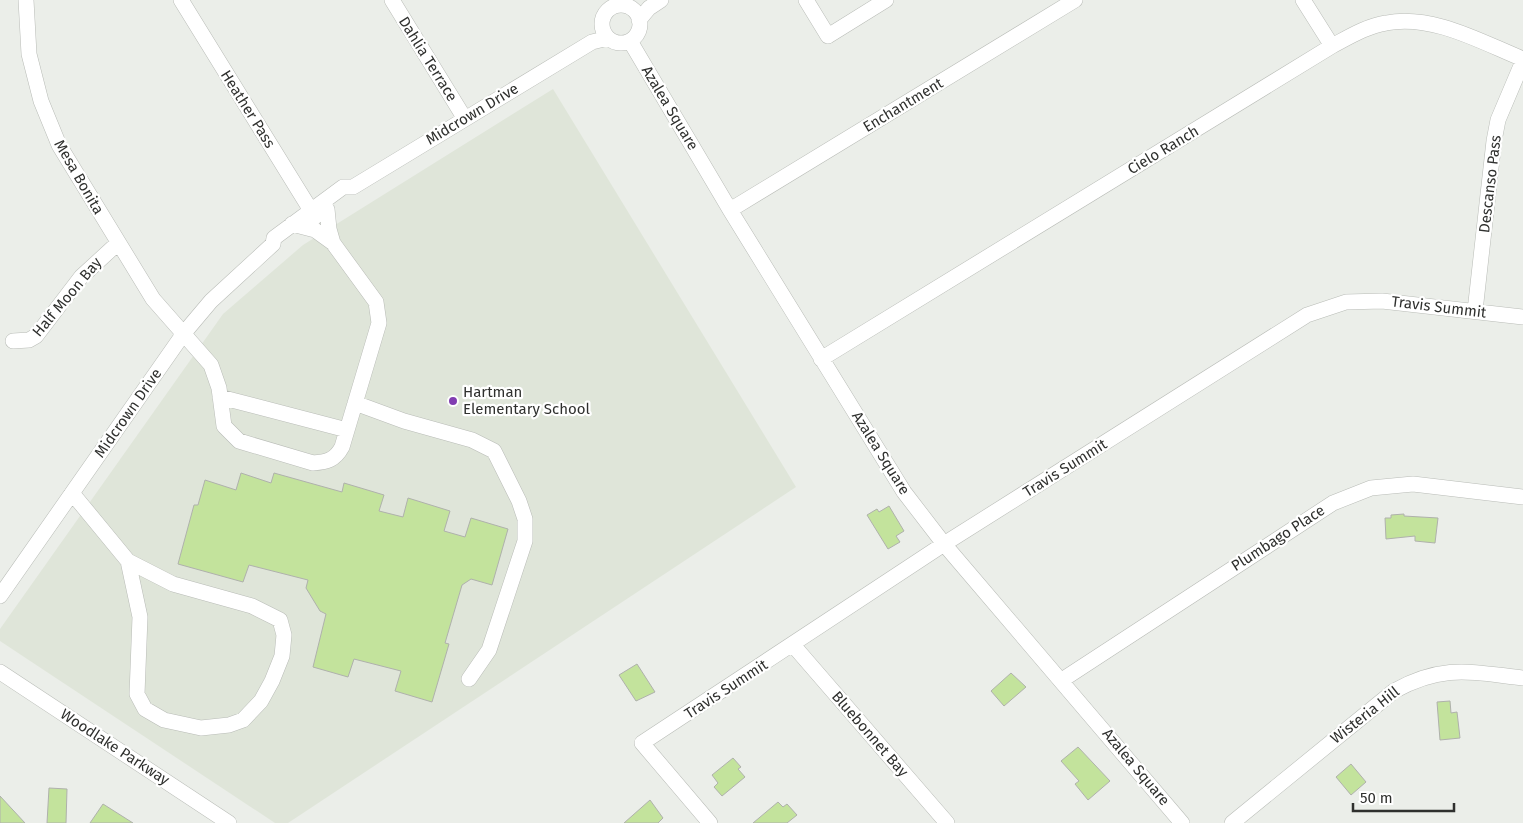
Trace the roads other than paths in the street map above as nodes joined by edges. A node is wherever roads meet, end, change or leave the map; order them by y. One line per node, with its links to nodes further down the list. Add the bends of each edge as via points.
1 (26, 0): 18 (street, Mesa Bonita, via 29,54 46,117 73,170)
2 (181, 0): 17 (street, Heather Pass)
3 (392, 0): 15 (street, Dahlia Terrace)
4 (806, 0): 5 (street, via 828,36)
5 (886, 0)
6 (1075, 0): 16 (street, Enchantment)
7 (1302, 0): 13 (street)
8 (655, 4): 10 (street)
9 (608, 5): 10 (street, via 621,5); 11 (street)
10 (636, 15): 12 (street, via 639,26)
11 (605, 33): 12 (street, via 619,43); 15 (street, Midcrown Drive)
12 (631, 41): 16 (street, Azalea Square)
13 (1332, 46): 14 (street, Cielo Ranch, via 1368,28 1411,22 1452,30); 24 (street, Cielo Ranch)
14 (1523, 60): 20 (street, Descanso Pass, via 1498,120)
15 (465, 119): 17 (street, Midcrown Drive, via 353,187 343,187)
16 (730, 210): 24 (street, Azalea Square)
17 (310, 217): 19 (street); 19 (street, via 329,229); 22 (street, Midcrown Drive, via 274,238 273,244 211,301)
18 (118, 242): 22 (street, Mesa Bonita, via 153,299); 23 (street, Half Moon Bay, via 81,277 36,336)
19 (333, 243): 26 (street, via 376,302 379,323)
20 (1475, 311): 21 (street, Travis Summit); 30 (street, Travis Summit, via 1382,300 1346,302 1307,315)
21 (1523, 317)
22 (184, 333): 25 (street, Mesa Bonita, via 211,365); 28 (street, Midcrown Drive)
23 (13, 342)
24 (821, 359): 30 (street, Azalea Square, via 904,492)
25 (220, 397): 27 (street); 27 (street, Mesa Bonita, via 224,426 239,441 313,463 336,457)
26 (355, 404): 27 (street); 36 (street, via 472,440 494,451 519,501 525,541 489,650)
27 (347, 430)
28 (72, 493): 31 (street); 32 (street, Midcrown Drive)
29 (1523, 497): 37 (street, Plumbago Place, via 1413,484 1371,488 1333,503)
30 (944, 544): 33 (street, Travis Summit); 37 (street, Azalea Square)
31 (128, 561): 31 (street, via 140,618 137,694 145,709 164,720 201,728 242,720 262,701 282,656 284,635 280,620 252,606 173,584)
32 (0, 596)
33 (793, 645): 39 (street, Travis Summit, via 642,743); 40 (street, Bluebonnet Bay)
34 (0, 672): 38 (street, Woodlake Parkway)
35 (1523, 678): 42 (street, Wisteria Hill, via 1465,671 1437,673 1414,680 1394,691)
36 (468, 679)
37 (1062, 680): 41 (street, Azalea Square)
38 (229, 823)
39 (710, 823)
40 (947, 823)
41 (1182, 823)
42 (1232, 823)

